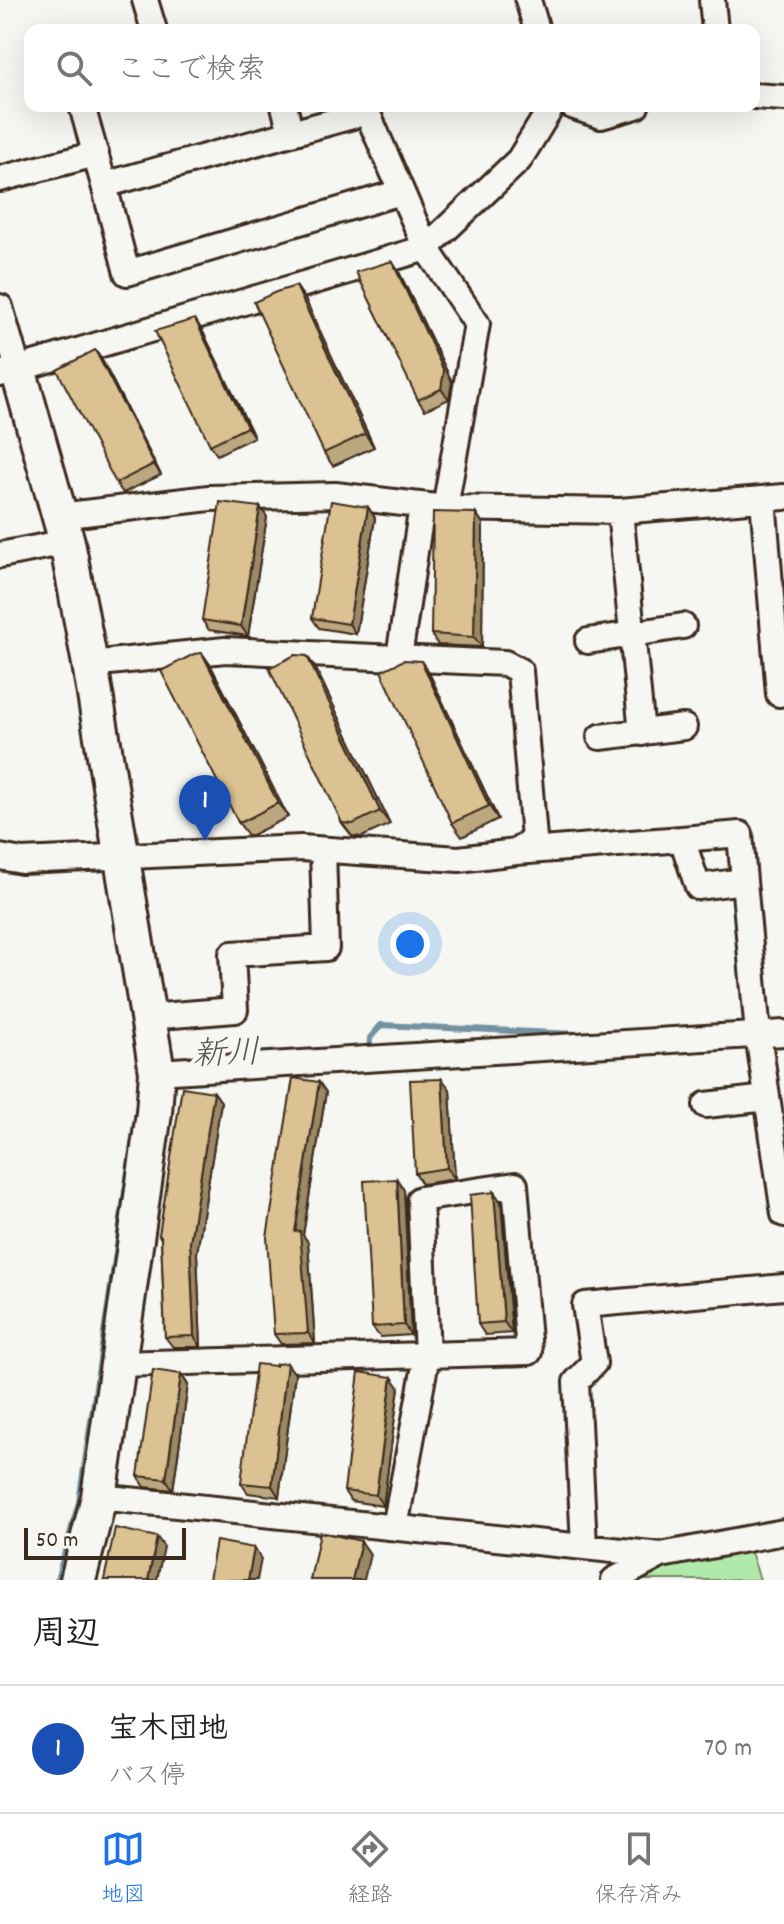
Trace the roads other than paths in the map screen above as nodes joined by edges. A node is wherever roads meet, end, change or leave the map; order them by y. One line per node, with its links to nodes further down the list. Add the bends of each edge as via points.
1 (145, 0): 4 (street)
2 (528, 0): 5 (street)
3 (712, 0): 6 (street)
4 (152, 24)
5 (535, 24)
6 (714, 24)
7 (760, 96): 8 (street)
8 (784, 98)
9 (84, 112): 15 (street)
10 (286, 112): 14 (street)
11 (548, 112): 19 (street, via 519,160)
12 (589, 112): 13 (street)
13 (615, 112)
14 (291, 133): 17 (street); 18 (street, via 367,112)
15 (96, 154): 16 (street); 17 (street)
16 (0, 179)
17 (104, 185): 18 (street, via 127,273)
18 (401, 192): 19 (street)
19 (426, 248): 21 (street); 23 (street, via 477,324)
20 (0, 310): 21 (street)
21 (9, 372): 25 (street)
22 (774, 498): 24 (street); 32 (street)
23 (433, 507): 24 (street); 25 (street, via 335,495 209,498); 30 (street)
24 (620, 511): 28 (street)
25 (63, 529): 26 (street); 31 (street)
26 (0, 555)
27 (683, 626): 28 (street)
28 (631, 635): 29 (street); 34 (street)
29 (588, 641)
30 (399, 657): 31 (street, via 225,650); 38 (street, via 505,663 520,671 534,838)
31 (90, 664): 39 (street)
32 (779, 694)
33 (684, 727): 34 (street)
34 (642, 733): 35 (street)
35 (600, 737)
36 (682, 839): 38 (street); 41 (street, via 698,887); 41 (street, via 740,834)
37 (323, 850): 38 (street, via 459,859); 39 (street); 42 (street, via 326,948 232,954 235,1010)
38 (516, 852)
39 (122, 856): 40 (street, via 22,861); 42 (street)
40 (0, 857)
41 (744, 881): 44 (street)
42 (148, 1017): 45 (street)
43 (784, 1033): 44 (street)
44 (758, 1034): 45 (street); 46 (street)
45 (157, 1072): 51 (street)
46 (767, 1098): 47 (street); 48 (street)
47 (706, 1105)
48 (784, 1214)
49 (784, 1287): 55 (street, via 585,1305 594,1363 576,1382)
50 (427, 1355): 50 (street, via 529,1352 515,1185 420,1199); 51 (street); 53 (street)
51 (118, 1364): 52 (street)
52 (99, 1497): 53 (street); 57 (street)
53 (395, 1527): 55 (street)
54 (784, 1532): 56 (street)
55 (584, 1546): 56 (street)
56 (661, 1555): 58 (street)
57 (78, 1580)
58 (614, 1580)

